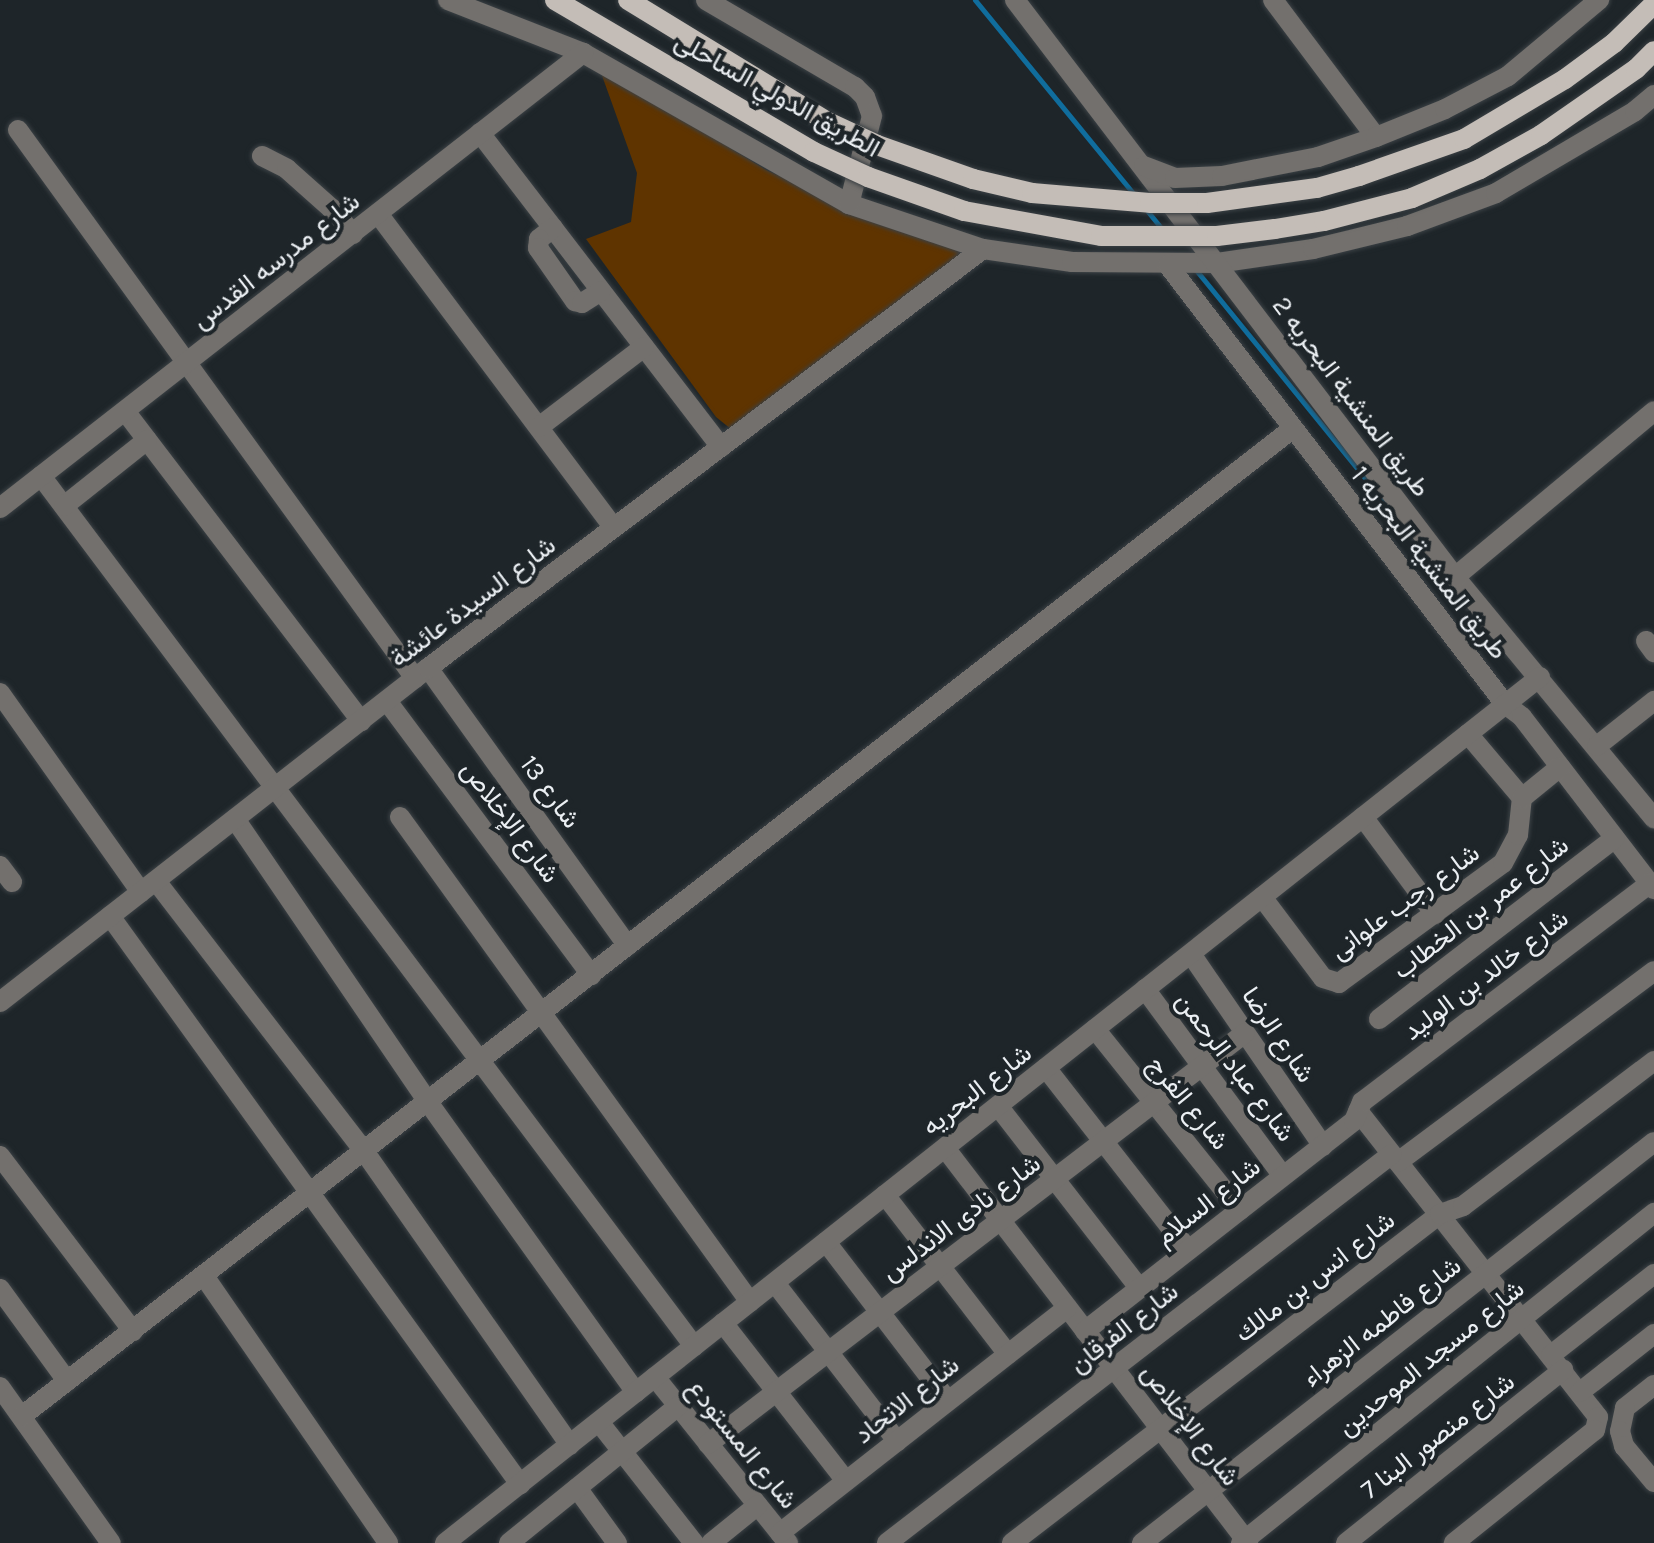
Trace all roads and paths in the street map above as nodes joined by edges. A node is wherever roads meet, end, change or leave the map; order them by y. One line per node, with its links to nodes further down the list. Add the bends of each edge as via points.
1 (448, 0): 10 (street)
2 (555, 0): 9 (main road, الطريق الدولي الساحلى, bridge, via 789,138 868,177 964,211 1101,236 1217,236 1275,229 1412,198 1541,135)
3 (628, 0): 8 (main road, الطريق الدولي الساحلى, bridge, via 828,122 877,145 973,179 1032,193 1150,203 1207,203 1317,188 1464,139 1565,79 1614,43)
4 (706, 0): 17 (street, via 865,97 872,116)
5 (1015, 0): 16 (street, طريق المنشية البحريه 2)
6 (1273, 0): 14 (street)
7 (1599, 0): 14 (street, via 1508,76)
8 (1654, 4)
9 (1654, 51)
10 (583, 53): 13 (street, شارع مدرسه القدس); 17 (street)
11 (1654, 95): 21 (street, via 1496,193 1393,229 1313,249)
12 (18, 130): 24 (street, شارع 13)
13 (480, 133): 18 (street, شارع مدرسه القدس); 23 (street, via 553,228 539,239 538,248 575,301 582,303 601,291)
14 (1376, 137): 16 (street, via 1318,157 1222,176 1175,178)
15 (262, 156): 19 (street, via 287,169)
16 (1142, 165): 21 (street, طريق المنشية البحريه 2)
17 (849, 204): 20 (street)
18 (379, 215): 19 (street, شارع مدرسه القدس); 27 (street)
19 (353, 234): 24 (street, شارع مدرسه القدس)
20 (983, 249): 22 (street, via 1072,262); 30 (street, شارع السيدة عائشة)
21 (1217, 263): 22 (street); 35 (street, طريق المنشية البحريه 2)
22 (1168, 265): 28 (street, طريق المنشية البحريه 1)
23 (644, 347): 27 (street); 30 (street)
24 (188, 362): 25 (street, شارع مدرسه القدس); 36 (street, شارع 13)
25 (125, 411): 29 (street); 31 (street, شارع مدرسه القدس)
26 (1654, 411): 35 (street)
27 (539, 427): 34 (street)
28 (1292, 429): 41 (street, طريق المنشية البحريه 1); 58 (street)
29 (147, 440): 32 (street); 42 (street)
30 (721, 447): 34 (street, شارع السيدة عائشة)
31 (41, 476): 32 (street); 33 (street, شارع مدرسه القدس)
32 (64, 506): 46 (street)
33 (0, 508)
34 (614, 528): 36 (street, شارع السيدة عائشة)
35 (1455, 577): 37 (street, طريق المنشية البحريه 2)
36 (422, 673): 39 (street, شارع السيدة عائشة); 58 (street, شارع 13)
37 (1540, 677): 41 (street, شارع البحريه); 44 (street, طريق المنشية البحريه 2)
38 (0, 693): 54 (street)
39 (387, 701): 42 (street, شارع السيدة عائشة); 61 (street, شارع الإخلاص)
40 (1654, 701): 44 (street)
41 (1505, 704): 43 (street, شارع البحريه); 45 (street, طريق المنشية البحريه 1, via 1522,717)
42 (361, 721): 46 (street, شارع السيدة عائشة)
43 (1468, 734): 47 (street); 49 (street, شارع البحريه)
44 (1597, 746): 50 (street, طريق المنشية البحريه 2)
45 (1560, 767): 47 (street); 52 (street, طريق المنشية البحريه 1)
46 (276, 787): 51 (street, شارع السيدة عائشة); 68 (street)
47 (1522, 798): 56 (street, شارع رجب علوانى, via 1518,835 1506,859)
48 (400, 817): 64 (street)
49 (1363, 817): 55 (street, شارع البحريه); 56 (street)
50 (1654, 818)
51 (235, 819): 54 (street, شارع السيدة عائشة); 72 (street)
52 (1615, 838): 53 (street, طريق المنشية البحريه 1); 65 (street, شارع عمر بن الخطاب)
53 (1652, 886): 75 (street, شارع خالد بن الوليد, via 1362,1102)
54 (148, 887): 57 (street, شارع السيدة عائشة); 80 (street)
55 (1262, 897): 56 (street, شارع رجب علوانى, via 1333,984); 59 (street, شارع البحريه)
56 (1435, 914)
57 (110, 916): 63 (street, شارع السيدة عائشة); 85 (street)
58 (628, 946): 61 (street)
59 (1191, 954): 62 (street, شارع البحريه); 67 (street, شارع الرضا)
60 (1654, 971): 82 (street, شارع الفرقان)
61 (591, 975): 64 (street)
62 (1145, 989): 66 (street, شارع البحريه); 70 (street, شارع عباد الرحمن)
63 (0, 1002)
64 (540, 1015): 68 (street); 100 (street)
65 (1379, 1019)
66 (1095, 1029): 71 (street, شارع البحريه); 73 (street, شارع الفرج)
67 (1245, 1033): 70 (street, شارع نادى الاندلس); 78 (street, شارع الرضا)
68 (482, 1061): 72 (street); 108 (street)
69 (1654, 1061): 89 (street, شارع انس بن مالك, via 1463,1206)
70 (1202, 1066): 73 (street, شارع نادى الاندلس); 83 (street, شارع عباد الرحمن)
71 (1046, 1068): 74 (street, شارع البحريه); 76 (street)
72 (428, 1102): 80 (street); 118 (street)
73 (1154, 1103): 76 (street, شارع نادى الاندلس); 87 (street, شارع الفرج)
74 (998, 1106): 79 (street, شارع البحريه); 84 (street)
75 (1358, 1111): 78 (street, شارع السلام, via 1354,1121); 82 (street)
76 (1103, 1142): 84 (street, شارع نادى الاندلس); 92 (street)
77 (1654, 1142): 94 (street, شارع فاطمه الزهراء)
78 (1323, 1146): 83 (street, شارع السلام)
79 (945, 1148): 86 (street, شارع البحريه); 90 (street, شارع الإخلاص)
80 (364, 1151): 85 (street); 127 (street)
81 (0, 1156): 105 (street)
82 (1395, 1158): 89 (street); 112 (street, شارع الفرقان)
83 (1283, 1176): 87 (street, شارع السلام)
84 (1055, 1179): 90 (street, شارع نادى الاندلس); 98 (street)
85 (310, 1194): 96 (street); 131 (street)
86 (885, 1195): 91 (street, شارع البحريه); 93 (street)
87 (1240, 1210): 92 (street, شارع السلام)
88 (1654, 1213): 103 (street, شارع مسجد الموحدين)
89 (1440, 1214): 94 (street); 124 (street, شارع انس بن مالك)
90 (1000, 1220): 93 (street, شارع نادى الاندلس); 101 (street, شارع الإخلاص)
91 (826, 1242): 97 (street, شارع البحريه); 102 (street)
92 (1188, 1250): 98 (street, شارع السلام)
93 (940, 1266): 102 (street, شارع نادى الاندلس); 110 (street)
94 (1486, 1274): 103 (street); 133 (street, شارع فاطمه الزهراء)
95 (1654, 1274): 111 (street, شارع منصور البنا 7)
96 (204, 1276): 105 (street); 139 (street)
97 (775, 1283): 100 (street, شارع البحريه); 109 (street)
98 (1139, 1288): 106 (street, شارع السلام)
99 (0, 1289): 114 (street)
100 (750, 1302): 104 (street, شارع البحريه)
101 (1067, 1308): 106 (street, شارع الإخلاص); 110 (street, شارع الاتحاد)
102 (880, 1312): 109 (street, شارع نادى الاندلس); 120 (street)
103 (1522, 1319): 111 (street); 137 (street, شارع مسجد الموحدين)
104 (723, 1323): 108 (street, شارع البحريه); 117 (street)
105 (133, 1331): 114 (street)
106 (1085, 1331): 112 (street, شارع الإخلاص)
107 (1654, 1334): 119 (street)
108 (694, 1346): 113 (street, شارع البحريه)
109 (828, 1352): 117 (street, شارع نادى الاندلس); 125 (street)
110 (1008, 1354): 120 (street, شارع الاتحاد)
111 (1557, 1363): 119 (street); 148 (street, شارع منصور البنا 7)
112 (1114, 1368): 124 (street, شارع الإخلاص); 145 (street, شارع الفرقان)
113 (655, 1377): 118 (street, شارع البحريه); 121 (street, شارع المستودع)
114 (67, 1381): 122 (street)
115 (1654, 1385): 130 (street, via 1625,1408 1620,1431 1624,1446)
116 (0, 1387): 122 (street)
117 (777, 1391): 126 (street, شارع نادى الاندلس); 129 (street)
118 (636, 1392): 123 (street, شارع البحريه)
119 (1580, 1392): 149 (street, via 1598,1415 1595,1430)
120 (948, 1401): 125 (street, شارع الاتحاد)
121 (678, 1406): 126 (street, شارع المستودع); 128 (street)
122 (22, 1416): 138 (street)
123 (599, 1422): 127 (street, شارع البحريه); 128 (street)
124 (1160, 1429): 133 (street, شارع الإخلاص); 146 (street, شارع انس بن مالك)
125 (897, 1441): 129 (street, شارع الاتحاد)
126 (708, 1444): 134 (street, شارع المستودع)
127 (570, 1445): 131 (street, شارع البحريه)
128 (622, 1451): 132 (street); 143 (street)
129 (846, 1481): 136 (street, شارع الاتحاد)
130 (1654, 1482)
131 (520, 1484): 140 (street, شارع البحريه)
132 (577, 1488): 135 (street); 142 (street)
133 (1208, 1492): 137 (street, شارع الإخلاص); 147 (street, شارع فاطمه الزهراء)
134 (758, 1505): 136 (street, شارع المستودع); 144 (street)
135 (534, 1535): 141 (street)
136 (784, 1538)
137 (1245, 1542)
138 (111, 1543)
139 (388, 1543)
140 (445, 1543)
141 (509, 1543)
142 (617, 1543)
143 (694, 1543)
144 (711, 1543)
145 (887, 1543)
146 (1012, 1543)
147 (1142, 1543)
148 (1346, 1543)
149 (1454, 1543)

